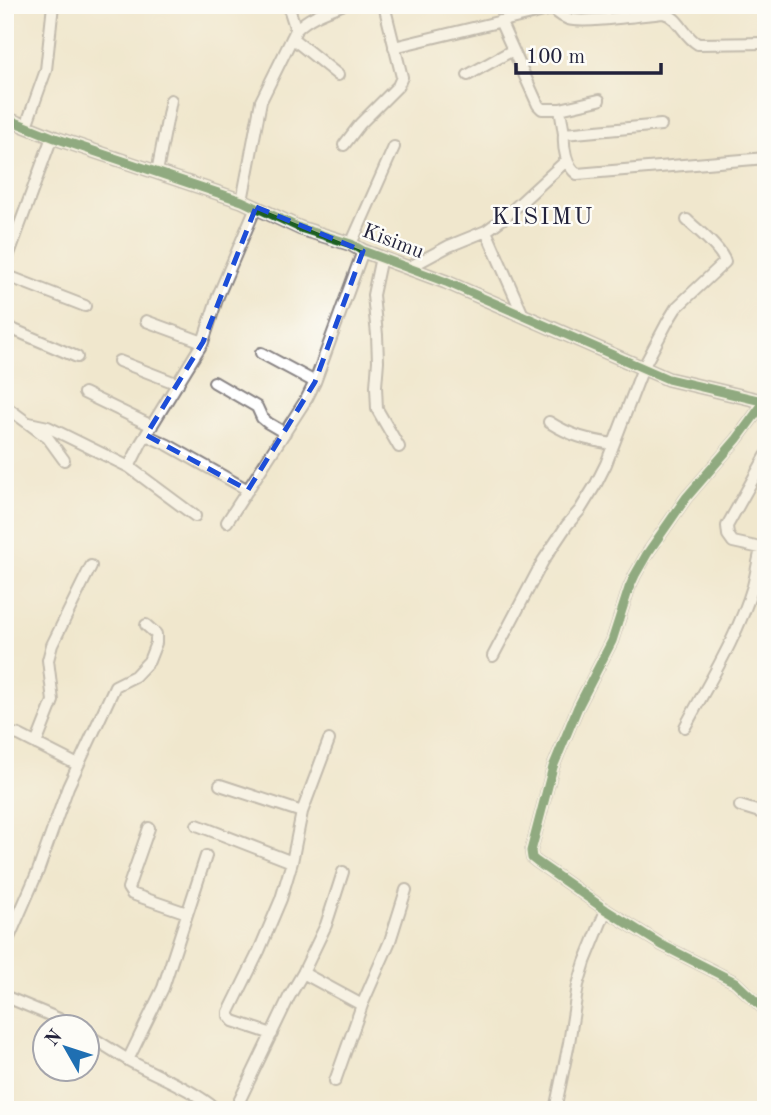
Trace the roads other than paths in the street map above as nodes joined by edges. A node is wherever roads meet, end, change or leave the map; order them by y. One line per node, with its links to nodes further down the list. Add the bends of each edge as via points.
1 (53, 5): 18 (street, via 46,70)
2 (288, 5): 7 (street)
3 (342, 5): 7 (street, via 308,20)
4 (384, 5): 9 (street)
5 (551, 7): 6 (street); 8 (street, via 576,20 663,13 674,18 698,44)
6 (500, 21): 9 (street); 10 (street)
7 (294, 34): 11 (street); 26 (street, via 261,101)
8 (766, 43)
9 (394, 47): 21 (street, via 401,82)
10 (513, 50): 12 (street); 15 (street, via 538,105)
11 (338, 75)
12 (467, 75)
13 (171, 100): 25 (street)
14 (599, 100): 15 (street)
15 (560, 109): 19 (street)
16 (5, 118): 18 (street, Kisimu)
17 (662, 125): 19 (street)
18 (26, 126): 20 (street, Kisimu)
19 (564, 134): 24 (street)
20 (52, 137): 25 (street, Kisimu); 33 (street)
21 (344, 145)
22 (394, 147): 30 (street)
23 (766, 158): 24 (street, via 577,174)
24 (567, 160): 29 (street)
25 (157, 172): 26 (street, Kisimu)
26 (242, 201): 27 (street, Kisimu)
27 (257, 207): 30 (street, Kisimu, via 300,228); 40 (street)
28 (687, 220): 44 (street, via 725,260 676,308)
29 (485, 231): 34 (street); 37 (street)
30 (351, 244): 31 (street, Kisimu)
31 (363, 251): 32 (street, Kisimu); 46 (street)
32 (381, 257): 34 (street, Kisimu); 56 (street, via 373,295 377,409)
33 (5, 265)
34 (410, 267): 37 (street, Kisimu)
35 (5, 275): 36 (street)
36 (85, 306)
37 (523, 315): 44 (street, Kisimu)
38 (146, 321): 40 (street)
39 (5, 326): 42 (street)
40 (203, 342): 47 (street)
41 (261, 353): 46 (street)
42 (77, 357)
43 (119, 361): 47 (street)
44 (643, 368): 49 (street, Kisimu, via 668,379); 55 (street)
45 (214, 382): 54 (street, via 257,407 268,424)
46 (315, 382): 54 (street)
47 (178, 384): 53 (street)
48 (84, 393): 53 (street)
49 (765, 402): 82 (street, via 686,498 641,564 612,641 552,767 532,845 533,858)
50 (5, 406): 52 (street)
51 (549, 422): 55 (street, via 566,433)
52 (29, 423): 58 (street); 59 (street, via 48,427)
53 (149, 430): 59 (street); 60 (street)
54 (285, 433): 60 (street)
55 (613, 444): 66 (street, via 596,484 543,561)
56 (399, 447)
57 (766, 456): 63 (street, via 727,526 733,542)
58 (64, 460)
59 (129, 467): 61 (street)
60 (248, 490): 62 (street)
61 (195, 516)
62 (228, 522)
63 (763, 549): 67 (street, via 742,615)
64 (91, 566): 70 (street, via 52,645 48,660 53,701)
65 (146, 625): 71 (street, via 156,634 149,661 135,676 115,686)
66 (492, 656)
67 (685, 727)
68 (5, 732): 70 (street)
69 (329, 740): 74 (street)
70 (36, 744): 71 (street)
71 (78, 765): 84 (street)
72 (220, 785): 74 (street)
73 (740, 806): 75 (street)
74 (302, 812): 79 (street)
75 (766, 814)
76 (197, 825): 79 (street)
77 (149, 828): 83 (street, via 129,891)
78 (206, 856): 83 (street)
79 (292, 862): 90 (street, via 260,951 229,1012 233,1021)
80 (343, 872): 85 (street, via 326,925)
81 (406, 890): 87 (street)
82 (606, 910): 88 (street, via 735,982); 96 (street, via 578,985)
83 (187, 913): 92 (street, via 163,988)
84 (5, 947)
85 (303, 973): 87 (street); 90 (street)
86 (5, 995): 89 (street)
87 (362, 1004): 93 (street)
88 (766, 1010)
89 (47, 1014)
90 (272, 1034): 95 (street)
91 (102, 1044): 92 (street)
92 (128, 1060): 94 (street)
93 (335, 1081)
94 (216, 1110)
95 (236, 1110)
96 (555, 1110)

